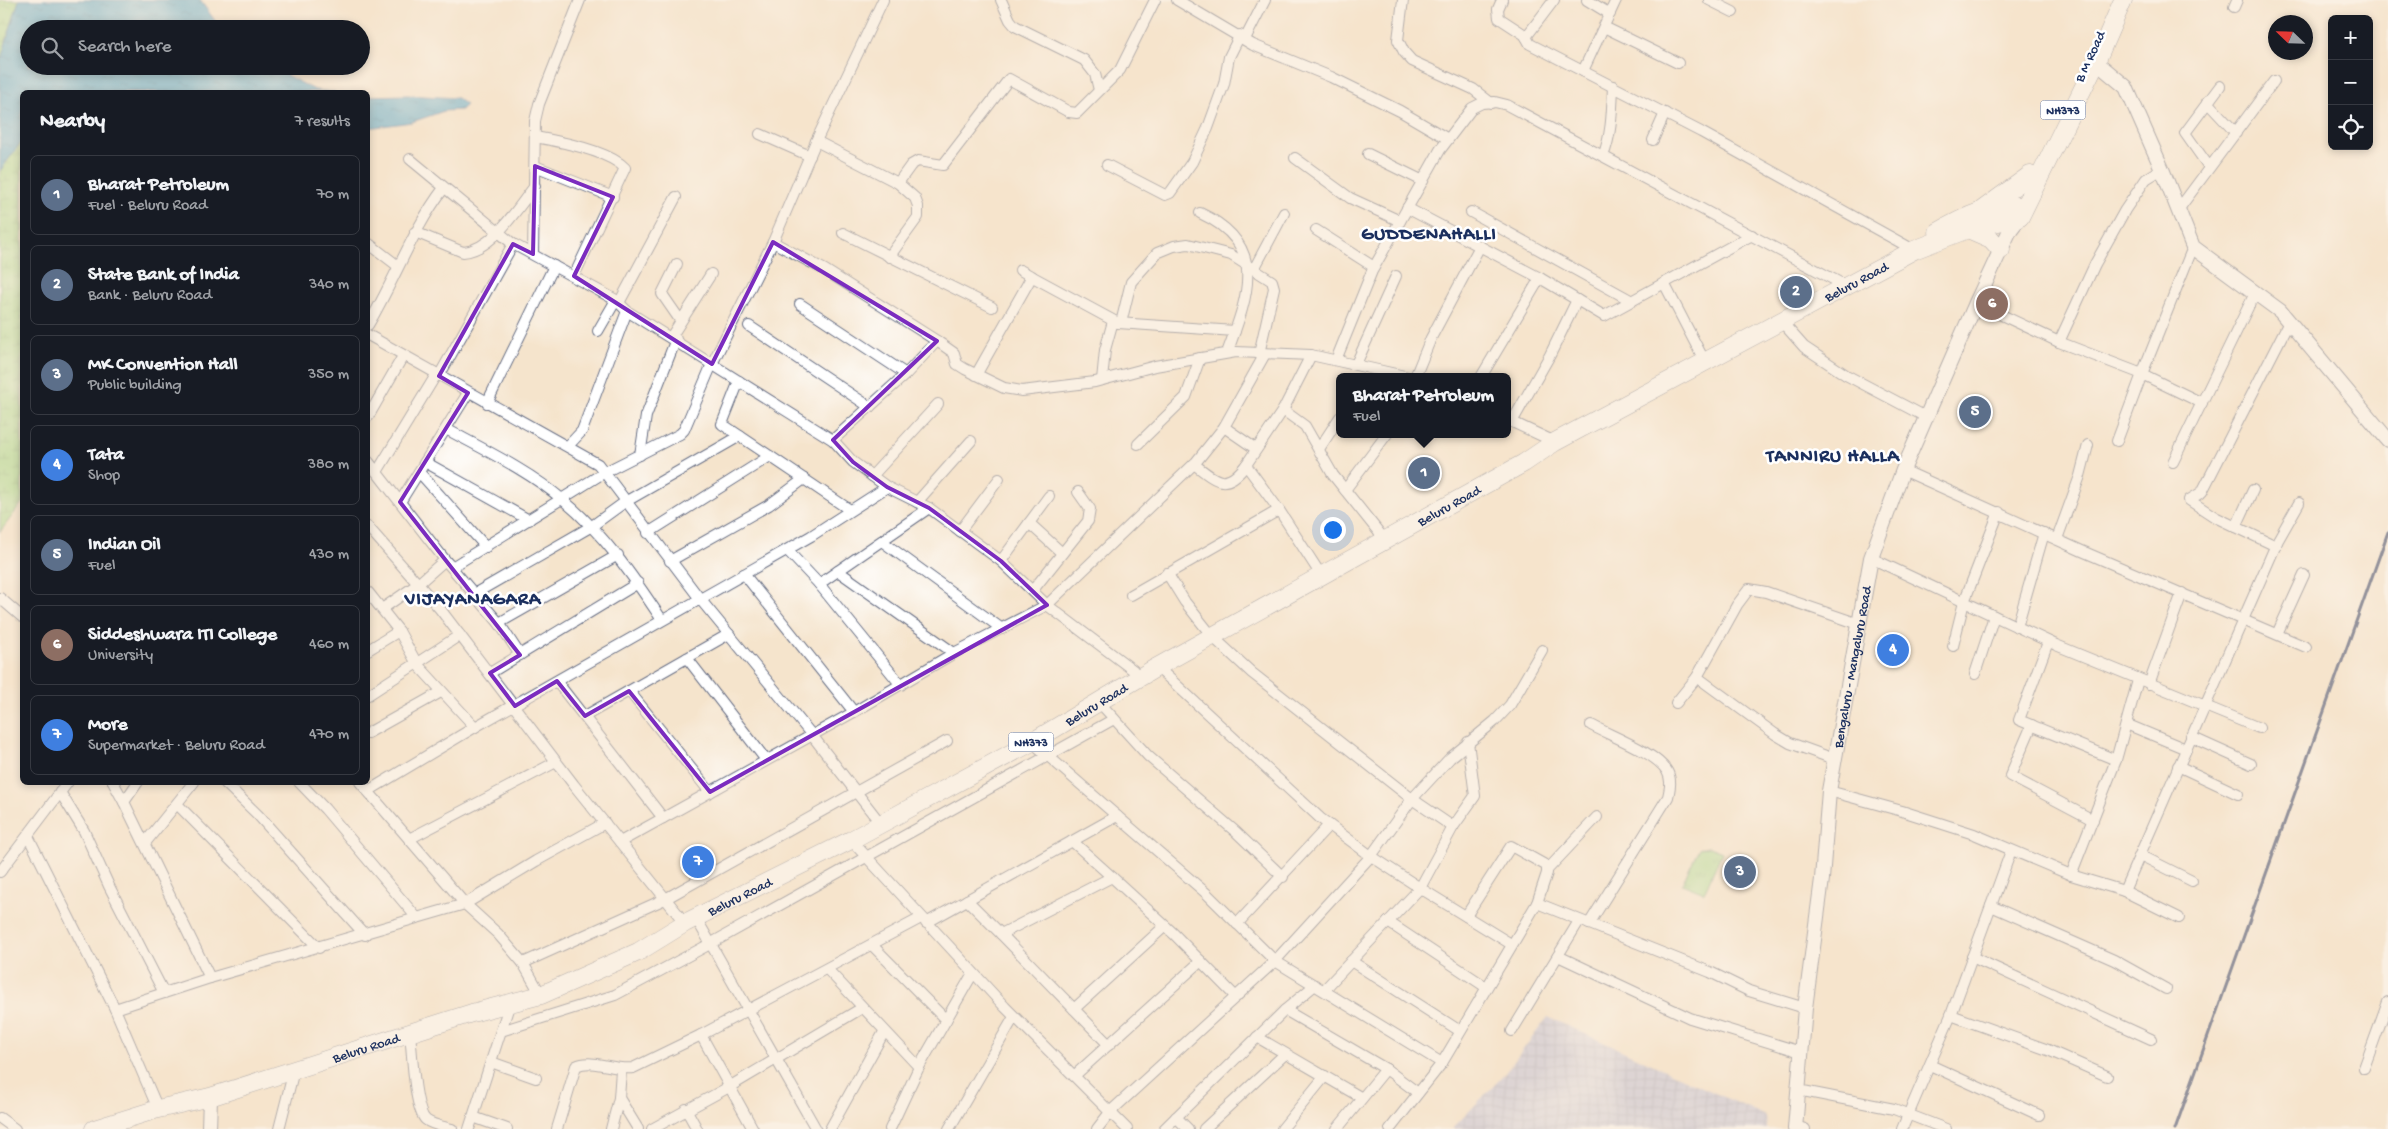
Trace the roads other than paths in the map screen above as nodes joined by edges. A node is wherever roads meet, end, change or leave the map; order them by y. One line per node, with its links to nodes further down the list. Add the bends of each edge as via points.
1 (580, 0): 32 (street, via 539,104)
2 (883, 0): 35 (street)
3 (1001, 0): 26 (street, via 1015,26 1084,60 1095,74)
4 (1155, 0): 26 (street, via 1120,70)
5 (1178, 0): 18 (street)
6 (1265, 0): 18 (street)
7 (1403, 0): 28 (street, via 1398,40 1404,52 1412,61 1473,88)
8 (1502, 0): 19 (street, via 1499,18)
9 (1554, 0): 19 (street)
10 (1587, 0): 16 (street)
11 (1616, 0): 16 (street)
12 (1709, 0): 15 (street)
13 (2115, 0): 45 (highway, B M Road / NH373)
14 (2123, 0): 20 (highway, Bengaluru - Mangaluru Road / NH373)
15 (1733, 12)
16 (1610, 14): 17 (street)
17 (1604, 27): 21 (street); 22 (street)
18 (1242, 37): 33 (street, via 1253,45 1331,76); 41 (street, via 1228,57 1224,84 1208,128 1192,162 1170,193 1164,195)
19 (1526, 37): 22 (street, via 1530,44)
20 (2096, 62): 44 (street, via 2126,88); 58 (highway, Bengaluru - Mangaluru Road / NH373)
21 (1678, 63)
22 (1583, 71): 24 (street)
23 (2274, 81): 30 (street)
24 (1613, 86): 29 (street); 38 (street, via 1611,123)
25 (2220, 86): 27 (street)
26 (1099, 90): 47 (street, via 1074,114 1013,79 1007,80 943,165 918,161)
27 (2207, 102): 30 (street); 43 (street, via 2185,133)
28 (1491, 103): 33 (street, via 1472,108); 38 (street, via 1507,105)
29 (1665, 113): 34 (street); 71 (street)
30 (2236, 133): 43 (street)
31 (760, 134): 37 (street)
32 (535, 137): 42 (street); 50 (street, via 576,145 622,165 625,173)
33 (1448, 139): 46 (street)
34 (1653, 140)
35 (816, 142): 37 (street); 47 (street)
36 (1368, 154): 46 (street)
37 (810, 156): 66 (street)
38 (1603, 156): 65 (street)
39 (1295, 158): 59 (street, via 1350,198)
40 (410, 159): 49 (street)
41 (1107, 165)
42 (535, 166): 48 (street); 50 (street)
43 (2209, 167): 53 (street)
44 (2162, 169): 53 (street); 107 (street, via 2146,179 2124,210 2094,264)
45 (2030, 175): 54 (highway); 58 (highway, B M Road / NH373)
46 (1423, 181): 52 (street)
47 (898, 183): 74 (street, via 915,198 918,218)
48 (534, 186): 63 (street); 73 (street)
49 (444, 188): 62 (street); 63 (street)
50 (613, 197): 82 (street)
51 (676, 197): 91 (street)
52 (1407, 208): 59 (street); 69 (street)
53 (2178, 210): 70 (street)
54 (1981, 211): 58 (highway, Beluru Road / NH373); 71 (highway, Beluru Road / NH373, via 1927,238)
55 (1471, 212): 90 (street)
56 (1200, 213): 78 (street, via 1223,226 1243,249)
57 (1284, 213): 78 (street)
58 (2016, 215): 60 (highway, Beluru Road / NH373); 72 (street, Bengaluru - Mangaluru Road)
59 (1400, 221): 79 (street)
60 (1968, 229): 71 (highway, Beluru Road / NH373); 72 (highway, via 1991,239)
61 (1316, 230): 79 (street)
62 (415, 232): 63 (street, via 463,252 487,244); 76 (street)
63 (498, 232): 67 (street)
64 (843, 233): 74 (street)
65 (1752, 235): 86 (street); 87 (street)
66 (773, 242): 106 (street, via 825,270); 115 (street)
67 (513, 244): 73 (street); 125 (street)
68 (370, 245): 76 (street)
69 (1480, 246): 85 (street); 120 (street, via 1431,338)
70 (2193, 247): 88 (street); 123 (street)
71 (1917, 248): 87 (highway, Beluru Road / NH373)
72 (2001, 250): 92 (street, Bengaluru - Mangaluru Road)
73 (533, 254): 77 (street)
74 (889, 257): 94 (street)
75 (677, 264): 96 (street, via 662,294)
76 (398, 266): 98 (street)
77 (554, 266): 82 (street); 129 (street)
78 (1250, 267): 99 (street, via 1230,255 1188,244 1174,246 1157,254 1131,282); 102 (street, via 1246,303); 109 (street, via 1274,284)
79 (1374, 267): 113 (street)
80 (1020, 270): 83 (street)
81 (711, 274): 96 (street)
82 (574, 276): 91 (street)
83 (1032, 276): 99 (street); 124 (street)
84 (1396, 276): 116 (street)
85 (1540, 278): 89 (street); 121 (street)
86 (1664, 283): 90 (street); 114 (street)
87 (1846, 286): 97 (highway, Beluru Road / NH373)
88 (2255, 293): 100 (street, via 2280,311); 130 (street)
89 (1577, 300): 90 (street, via 1604,316); 136 (street, via 1550,355)
90 (1632, 301)
91 (618, 302): 95 (street); 103 (street)
92 (1976, 303): 107 (street); 135 (street, Bengaluru - Mangaluru Road)
93 (800, 304): 122 (street)
94 (992, 307)
95 (628, 310): 105 (street); 150 (street, via 582,431)
96 (680, 320): 105 (street)
97 (1781, 321): 114 (highway, Beluru Road / NH373); 135 (street, via 1804,347 1846,375)
98 (370, 322)
99 (1117, 322): 102 (street); 126 (street, via 1105,350)
100 (2289, 322): 144 (street); 184 (street, via 2202,492 2189,500)
101 (750, 326): 132 (street)
102 (1235, 330): 108 (street)
103 (598, 331)
104 (370, 337): 111 (street)
105 (674, 338): 115 (street); 153 (street, via 646,416)
106 (937, 342): 122 (street); 124 (street, via 954,353 957,364)
107 (2059, 342): 123 (street)
108 (1227, 353): 109 (street); 112 (street)
109 (1262, 354): 110 (street); 139 (street)
110 (1312, 355): 113 (street); 133 (street)
111 (403, 356): 125 (street); 134 (street)
112 (1200, 358): 126 (street); 148 (street, via 1186,397)
113 (1336, 360): 116 (street)
114 (1705, 362): 147 (highway, Beluru Road / NH373)
115 (712, 364): 127 (street); 153 (street, via 684,430)
116 (1356, 364): 117 (street)
117 (1373, 367): 118 (street); 119 (street)
118 (1369, 373)
119 (1395, 373)
120 (1417, 373)
121 (1483, 373)
122 (906, 374): 132 (street)
123 (2142, 374): 130 (street); 146 (street)
124 (976, 375): 126 (street, via 1004,388 1022,391)
125 (437, 376): 128 (street); 161 (street)
126 (1102, 380)
127 (740, 381): 141 (street, via 722,424); 143 (street)
128 (468, 393): 129 (street); 140 (street)
129 (487, 403): 150 (street)
130 (2202, 403): 156 (street)
131 (938, 404): 164 (street)
132 (870, 408): 143 (street)
133 (1283, 410): 151 (street); 152 (street, via 1305,426)
134 (370, 414)
135 (1926, 417): 160 (street, Bengaluru - Mangaluru Road)
136 (1511, 419)
137 (1511, 421): 147 (street)
138 (1336, 423): 152 (street)
139 (1224, 427): 151 (street); 158 (street)
140 (446, 428): 155 (street); 172 (street)
141 (740, 436): 154 (street); 174 (street)
142 (1384, 438): 168 (street)
143 (833, 440): 164 (street, via 853,462)
144 (2388, 440)
145 (971, 441): 175 (street)
146 (2117, 441)
147 (1555, 442): 190 (highway, Beluru Road / NH373, via 1524,463)
148 (1138, 444)
149 (2088, 445): 189 (street)
150 (568, 446): 163 (street, via 598,464)
151 (1256, 449): 159 (street)
152 (1319, 449): 168 (street)
153 (640, 455): 163 (street)
154 (770, 456): 165 (street); 187 (street)
155 (425, 462): 162 (street); 181 (street)
156 (2173, 462)
157 (370, 463): 161 (street)
158 (1194, 464): 159 (street, via 1210,476 1226,481 1235,479); 217 (street)
159 (1246, 465): 179 (street)
160 (1903, 470): 180 (street); 197 (street, Bengaluru - Mangaluru Road)
161 (377, 472): 173 (street)
162 (419, 472): 173 (street); 193 (street)
163 (605, 472): 172 (street); 174 (street)
164 (872, 476): 167 (street)
165 (804, 479): 178 (street); 198 (street, via 769,505)
166 (1000, 479): 186 (street)
167 (887, 487): 175 (street); 178 (street)
168 (1345, 490): 190 (street)
169 (2253, 490): 184 (street)
170 (1078, 492): 195 (street, via 1090,515)
171 (1049, 496): 182 (street)
172 (563, 499): 181 (street); 183 (street)
173 (400, 502): 200 (street)
174 (625, 502): 183 (street); 187 (street)
175 (917, 502): 177 (street)
176 (2299, 503): 192 (street)
177 (929, 508): 186 (street); 191 (street)
178 (850, 510): 194 (street)
179 (1279, 510): 202 (street); 205 (street)
180 (1999, 512): 188 (street); 216 (street)
181 (529, 520): 193 (street)
182 (1029, 523): 195 (street); 199 (street)
183 (592, 526): 196 (street); 212 (street)
184 (2236, 526): 192 (street)
185 (370, 529): 207 (street)
186 (960, 531): 199 (street)
187 (648, 533): 198 (street)
188 (2044, 533): 189 (street); 225 (street)
189 (2057, 539): 210 (street)
190 (1386, 540): 205 (highway, Beluru Road / NH373)
191 (883, 542): 201 (street); 226 (street)
192 (2276, 546): 222 (street)
193 (486, 547): 200 (street)
194 (787, 550): 203 (street); 208 (street)
195 (1062, 553): 209 (street)
196 (618, 555): 206 (street); 223 (street)
197 (1871, 558): 216 (street); 224 (street, Bengaluru - Mangaluru Road)
198 (670, 561): 215 (street)
199 (1001, 561): 209 (street)
200 (448, 564): 207 (street); 212 (street)
201 (838, 571): 208 (street); 237 (street)
202 (1167, 573): 213 (street); 231 (street)
203 (744, 574): 215 (street); 257 (street)
204 (2304, 575): 229 (street)
205 (1321, 576): 231 (highway, Beluru Road / NH373)
206 (638, 583): 221 (street); 238 (street)
207 (418, 584): 218 (street); 230 (street)
208 (819, 584): 249 (street)
209 (1033, 590): 217 (street)
210 (2182, 593): 222 (street); 248 (street)
211 (370, 594): 218 (street)
212 (474, 594): 223 (street)
213 (1131, 595)
214 (0, 598): 219 (street)
215 (700, 599): 221 (street); 228 (street)
216 (1964, 602): 220 (street); 233 (street)
217 (1047, 605): 226 (street); 245 (street, via 1133,670)
218 (382, 609): 227 (street)
219 (20, 614)
220 (1994, 616): 225 (street); 243 (street)
221 (662, 620): 247 (street)
222 (2244, 620): 229 (street); 255 (street)
223 (499, 623): 238 (street)
224 (1859, 624): 244 (street, via 1749,589); 273 (street, Bengaluru - Mangaluru Road)
225 (2017, 627): 232 (street)
226 (1002, 629): 237 (street)
227 (399, 631): 235 (street); 240 (street)
228 (729, 634): 239 (street); 266 (street)
229 (2277, 634): 234 (street)
230 (460, 635): 240 (street); 242 (street)
231 (1212, 636): 241 (highway, Beluru Road / NH373); 292 (street, via 1252,673)
232 (2048, 642): 246 (street); 262 (street, via 2019,720)
233 (1954, 646)
234 (2306, 647)
235 (370, 648)
236 (1542, 650): 270 (street, via 1510,705)
237 (954, 653): 249 (street)
238 (520, 655): 242 (street)
239 (687, 658): 250 (street); 274 (street)
240 (417, 664): 251 (street); 252 (street)
241 (1157, 667): 245 (highway, Beluru Road / NH373); 301 (street)
242 (490, 673): 256 (street)
243 (1975, 674)
244 (1697, 677): 254 (street); 273 (street, via 1774,734)
245 (1138, 678): 253 (highway, Beluru Road / NH373)
246 (2138, 680): 248 (street); 260 (street)
247 (557, 682): 256 (street); 258 (street)
248 (2149, 684): 255 (street)
249 (901, 685): 257 (street)
250 (629, 691): 258 (street); 289 (street)
251 (441, 692): 263 (street); 265 (street)
252 (370, 694)
253 (1099, 702): 259 (street); 269 (highway, Beluru Road / NH373)
254 (1676, 703)
255 (2205, 705): 264 (street); 267 (street)
256 (515, 706): 263 (street); 276 (street)
257 (854, 712): 266 (street)
258 (585, 716): 297 (street)
259 (1114, 719): 272 (street); 317 (street, via 1148,756)
260 (2126, 724): 271 (street); 275 (street)
261 (1591, 725): 332 (street, via 1659,762 1671,784 1668,797)
262 (2032, 725): 275 (street); 298 (street, via 2010,776)
263 (475, 727): 286 (street)
264 (2259, 728)
265 (370, 732)
266 (812, 734): 274 (street); 290 (street)
267 (2191, 737): 271 (street); 277 (street)
268 (947, 741): 290 (street)
269 (1032, 742): 272 (street); 300 (highway, Beluru Road / NH373)
270 (1468, 742): 292 (street); 302 (street, via 1475,796)
271 (2186, 749): 278 (street)
272 (1048, 756): 295 (street); 311 (street)
273 (1834, 759): 287 (street, Bengaluru - Mangaluru Road)
274 (766, 760): 289 (street)
275 (2116, 760): 298 (street)
276 (556, 762): 299 (street); 304 (street)
277 (2252, 764)
278 (2178, 766): 291 (street); 310 (street)
279 (66, 785): 288 (street)
280 (115, 785): 293 (street)
281 (136, 785): 293 (street)
282 (192, 785): 294 (street)
283 (227, 785): 336 (street)
284 (302, 785): 327 (street)
285 (363, 785): 286 (street)
286 (368, 791): 304 (street)
287 (1829, 791): 309 (street, via 1974,834); 359 (street, Bengaluru - Mangaluru Road, via 1822,878)
288 (60, 792): 303 (street); 353 (street, via 84,832)
289 (710, 792): 297 (street)
290 (857, 792): 300 (street); 321 (street)
291 (2238, 794)
292 (1412, 799): 302 (street); 312 (street)
293 (124, 802): 308 (street)
294 (177, 804): 308 (street); 340 (street)
295 (1117, 816): 306 (street); 333 (street)
296 (1597, 817): 313 (street)
297 (663, 818): 307 (street)
298 (2093, 820): 315 (street)
299 (605, 823): 307 (street); 324 (street)
300 (881, 824): 305 (highway, Beluru Road / NH373)
301 (1329, 825): 312 (street); 317 (street)
302 (1452, 827): 319 (street)
303 (28, 836): 314 (street); 360 (street)
304 (409, 839): 324 (street)
305 (851, 840): 311 (street); 329 (highway, Beluru Road / NH373)
306 (1072, 841): 316 (street); 322 (street)
307 (620, 842): 321 (street)
308 (145, 843): 349 (street)
309 (2011, 851): 315 (street); 325 (street)
310 (2140, 855): 318 (street); 320 (street)
311 (866, 856): 330 (street); 337 (street)
312 (1371, 856): 319 (street); 344 (street)
313 (1548, 869): 323 (street); 326 (street, via 1511,846)
314 (0, 872)
315 (2071, 875): 320 (street)
316 (1112, 877): 334 (street); 335 (street)
317 (1283, 877): 333 (street)
318 (2192, 881)
319 (1420, 888): 326 (street); 331 (street)
320 (2124, 891): 328 (street)
321 (665, 899): 329 (street); 346 (street)
322 (967, 900): 330 (street); 335 (street)
323 (1537, 903): 332 (street); 338 (street)
324 (465, 904): 327 (street); 346 (street, via 498,934)
325 (1991, 906): 342 (street); 352 (street, via 2114,960)
326 (1466, 916): 338 (street)
327 (417, 918): 336 (street)
328 (2179, 918)
329 (690, 921): 337 (street); 354 (highway, Beluru Road / NH373, via 638,952)
330 (923, 921): 339 (street); 348 (street)
331 (1388, 922): 345 (street); 351 (street)
332 (1584, 923): 341 (street); 359 (street, via 1710,972 1749,991)
333 (1237, 924): 344 (street)
334 (1165, 926): 343 (street); 361 (street)
335 (1001, 934): 361 (street)
336 (365, 935): 340 (street)
337 (710, 944): 363 (street); 367 (street, via 615,995)
338 (1511, 944): 351 (street)
339 (872, 945): 347 (street); 366 (street)
340 (319, 948): 349 (street)
341 (1558, 956): 369 (street); 376 (street, via 1690,1018)
342 (1972, 957): 364 (street); 374 (street)
343 (1201, 961): 355 (street); 375 (street)
344 (1275, 961): 350 (street); 355 (street)
345 (1351, 961): 350 (street); 368 (street)
346 (523, 963): 354 (street)
347 (827, 969): 358 (street); 363 (street)
348 (973, 973): 365 (street); 366 (street)
349 (210, 978): 353 (street)
350 (1319, 987): 362 (street); 380 (street)
351 (1486, 987): 368 (street)
352 (2166, 989)
353 (164, 993): 360 (street)
354 (541, 995): 357 (highway, Beluru Road / NH373)
355 (1236, 997): 399 (street)
356 (2388, 1002): 383 (street)
357 (510, 1003): 367 (street); 371 (highway, Beluru Road / NH373)
358 (862, 1008): 370 (street); 378 (street)
359 (1804, 1008): 376 (street, Bengaluru - Mangaluru Road)
360 (115, 1009): 397 (street)
361 (1074, 1009): 375 (street)
362 (1285, 1010): 373 (street); 384 (street)
363 (748, 1012): 372 (street); 378 (street)
364 (1951, 1015): 381 (street); 389 (street, via 2048,1050)
365 (1014, 1016): 387 (street); 422 (street)
366 (946, 1020): 382 (street)
367 (501, 1031): 379 (street)
368 (1460, 1031): 380 (street)
369 (1512, 1031)
370 (884, 1032): 382 (street); 420 (street)
371 (410, 1033): 385 (highway, Beluru Road / NH373); 410 (street, via 416,1091 423,1115 429,1122)
372 (701, 1035): 386 (street, via 633,1068); 391 (street)
373 (1257, 1037): 377 (street); 403 (street)
374 (2151, 1040)
375 (1109, 1045): 387 (street)
376 (1801, 1052): 392 (street, Bengaluru - Mangaluru Road)
377 (1285, 1054): 388 (street); 427 (street)
378 (774, 1059): 391 (street); 419 (street)
379 (491, 1062): 390 (street); 402 (street)
380 (1442, 1063): 393 (street)
381 (1930, 1065): 400 (street); 401 (street)
382 (919, 1067): 421 (street)
383 (2364, 1068)
384 (1386, 1069): 393 (street); 396 (street)
385 (294, 1070): 394 (highway, Beluru Road / NH373); 409 (street)
386 (621, 1070): 395 (street); 413 (street, via 594,1064 576,1066)
387 (1074, 1076): 399 (street)
388 (1325, 1076): 396 (street); 428 (street)
389 (2107, 1076)
390 (536, 1078)
391 (729, 1087): 398 (street); 418 (street)
392 (1798, 1090): 400 (street, via 1894,1109); 405 (street, Bengaluru - Mangaluru Road)
393 (1418, 1093): 430 (street)
394 (210, 1097): 397 (highway, Beluru Road / NH373); 408 (street)
395 (619, 1098): 414 (street); 415 (street)
396 (1362, 1098): 429 (street)
397 (158, 1109): 407 (highway, Beluru Road / NH373)
398 (686, 1109): 416 (street); 417 (street)
399 (1111, 1111): 423 (street); 424 (street)
400 (1907, 1115): 431 (street); 432 (street)
401 (2039, 1115)
402 (473, 1117): 411 (street); 412 (street)
403 (1176, 1117): 425 (street); 426 (street)
404 (0, 1118): 406 (street)
405 (1799, 1128)
406 (15, 1129)
407 (94, 1129)
408 (209, 1129)
409 (279, 1129)
410 (452, 1129)
411 (469, 1129)
412 (507, 1129)
413 (557, 1129)
414 (611, 1129)
415 (638, 1129)
416 (652, 1129)
417 (697, 1129)
418 (753, 1129)
419 (816, 1129)
420 (830, 1129)
421 (890, 1129)
422 (949, 1129)
423 (1097, 1129)
424 (1127, 1129)
425 (1164, 1129)
426 (1188, 1129)
427 (1204, 1129)
428 (1282, 1129)
429 (1337, 1129)
430 (1390, 1129)
431 (1902, 1129)
432 (1946, 1129)

